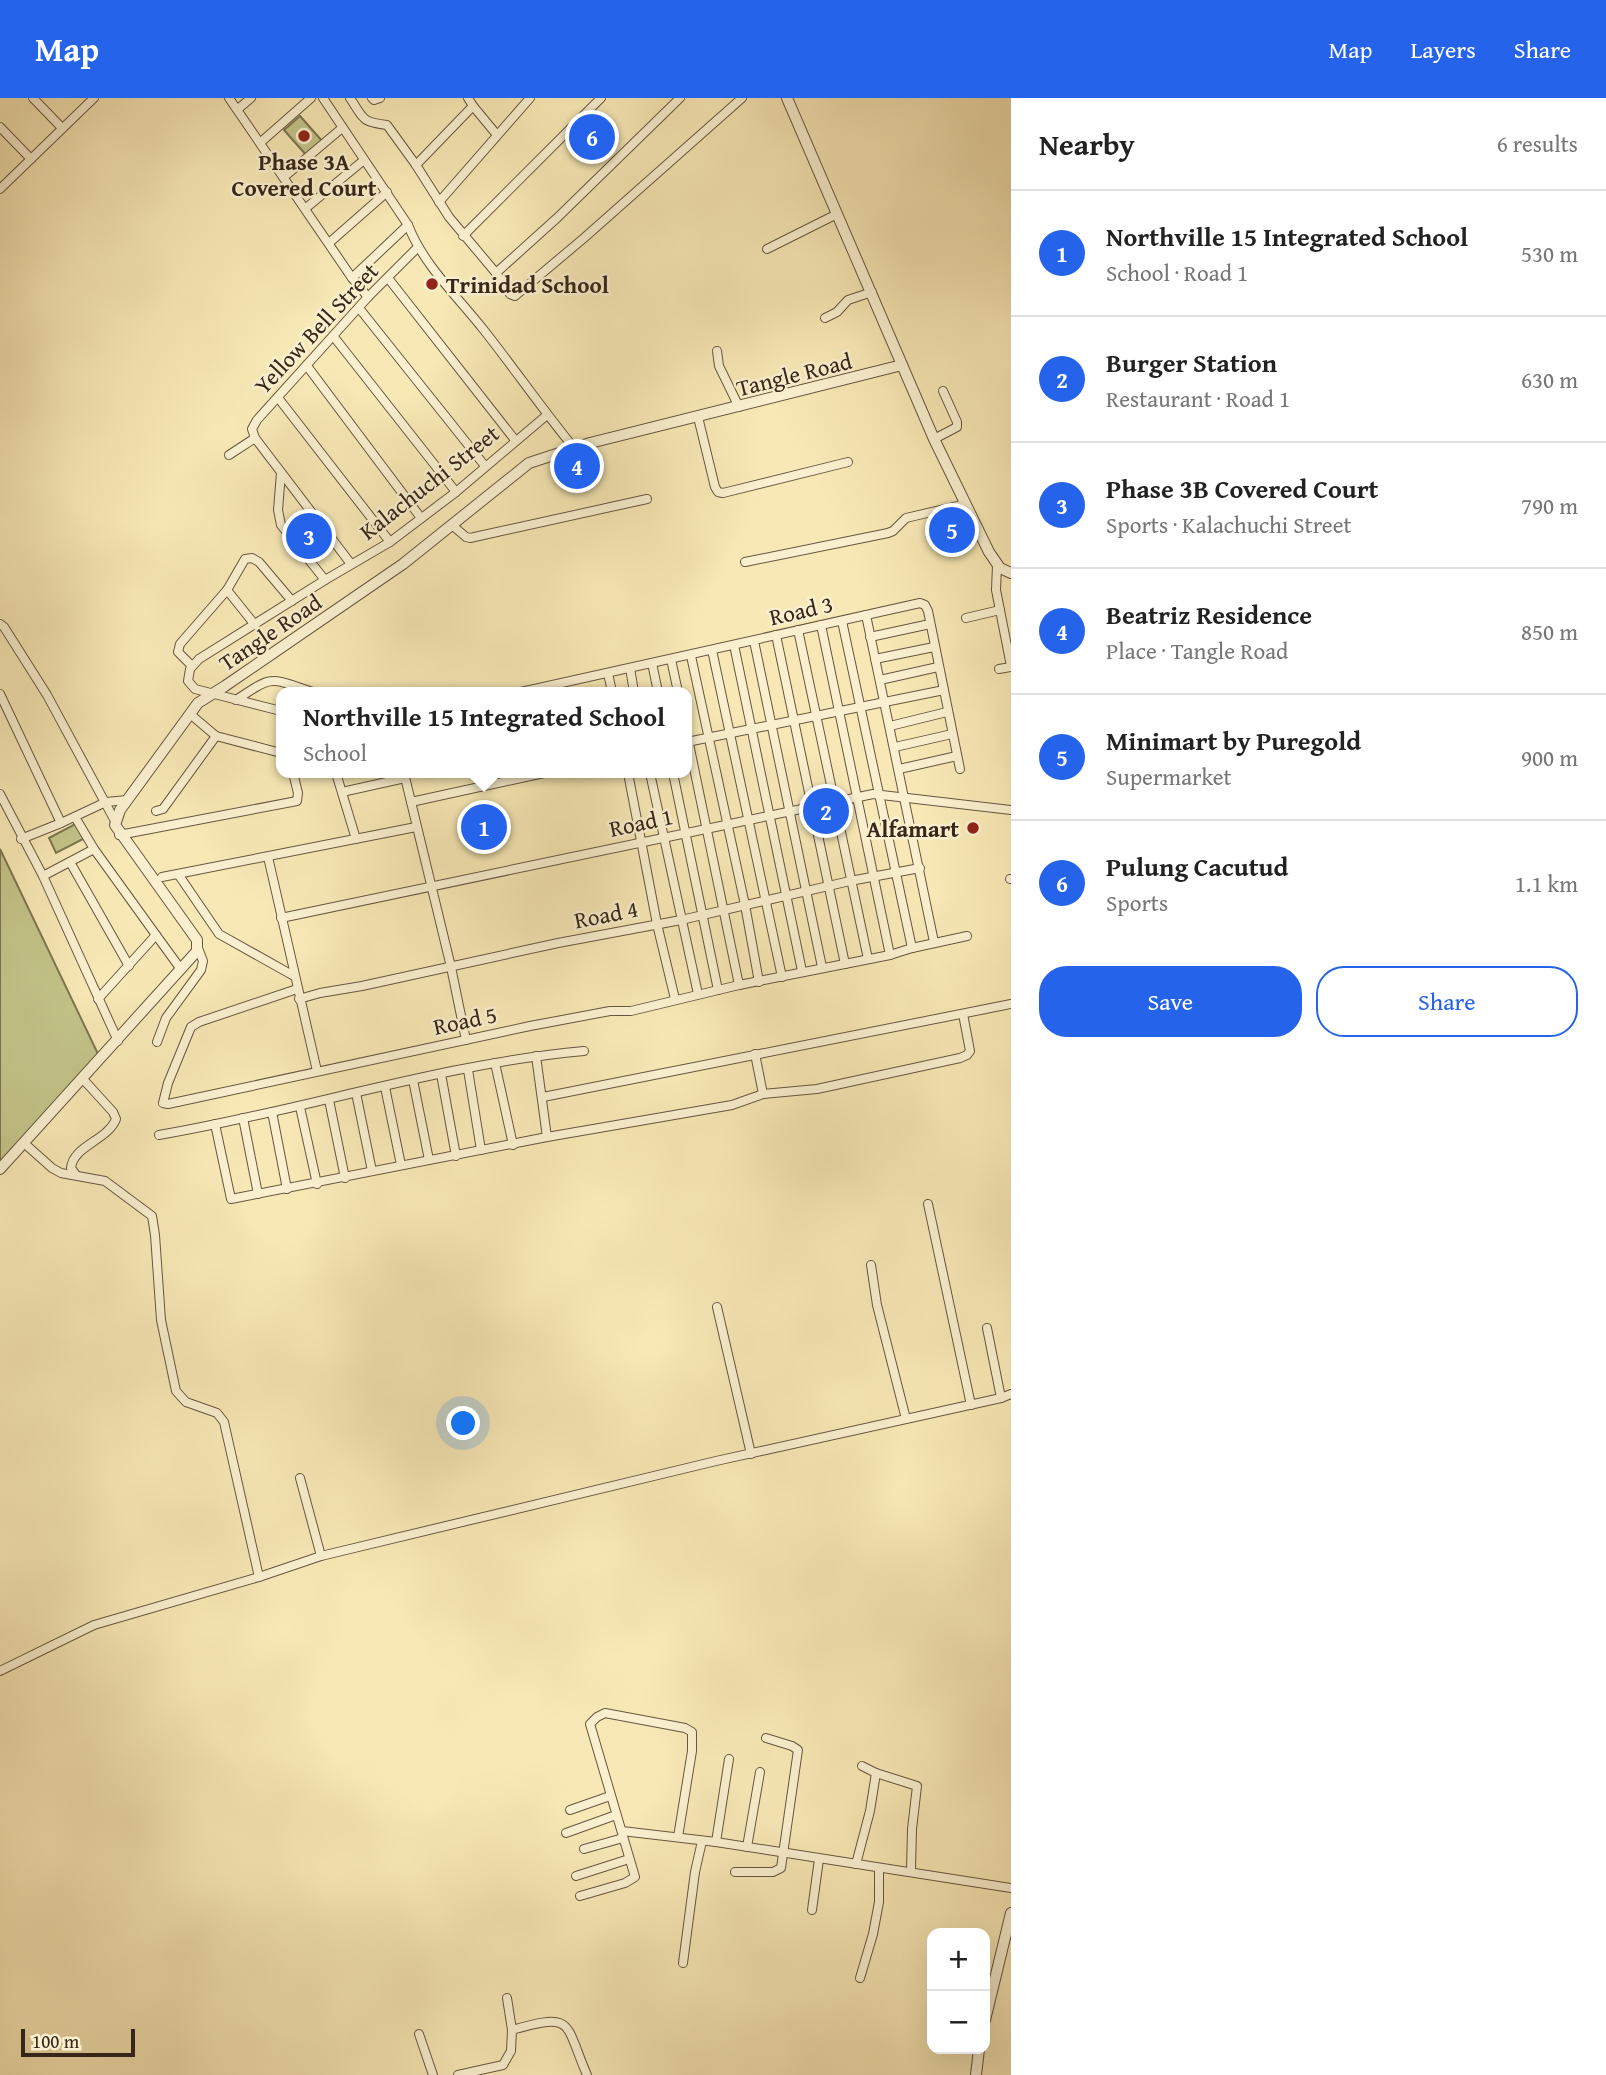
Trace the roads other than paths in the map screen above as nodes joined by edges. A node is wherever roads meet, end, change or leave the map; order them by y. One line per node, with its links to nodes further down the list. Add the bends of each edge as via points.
1 (33, 98): 18 (street)
2 (94, 98): 18 (street)
3 (229, 98): 16 (street)
4 (251, 98): 16 (street)
5 (311, 98): 21 (street)
6 (323, 98): 19 (street)
7 (350, 98): 24 (street, via 366,121 387,125)
8 (372, 98): 9 (street)
9 (380, 98)
10 (530, 98): 20 (street)
11 (601, 98): 32 (street)
12 (680, 98): 36 (street)
13 (742, 98): 36 (street, via 515,296)
14 (787, 98): 30 (street)
15 (471, 102): 20 (street); 24 (street)
16 (238, 109): 21 (street)
17 (0, 127): 22 (street)
18 (62, 128): 22 (street)
19 (342, 128): 23 (street); 25 (street)
20 (497, 135): 28 (street)
21 (261, 142): 25 (street)
22 (31, 159): 26 (street)
23 (364, 160): 27 (street); 29 (street)
24 (416, 166): 28 (street)
25 (284, 177): 29 (street)
26 (0, 189)
27 (387, 192): 31 (street); 33 (street)
28 (439, 202): 32 (street)
29 (306, 208): 33 (street)
30 (837, 214): 35 (street); 39 (street)
31 (408, 225): 34 (street); 37 (street)
32 (463, 236): 36 (street)
33 (329, 243): 37 (street)
34 (416, 247): 38 (street, Yellow Bell Street); 50 (street)
35 (767, 249)
36 (496, 273)
37 (352, 278): 40 (street)
38 (388, 278): 40 (street, Yellow Bell Street); 54 (street)
39 (872, 292): 42 (street, via 848,300); 45 (street)
40 (368, 297): 41 (street, Yellow Bell Street)
41 (359, 308): 43 (street, Yellow Bell Street); 58 (street)
42 (825, 318)
43 (334, 337): 46 (street, Yellow Bell Street); 60 (street)
44 (717, 351): 49 (street, via 719,366)
45 (902, 365): 49 (street, Tangle Road); 53 (street)
46 (307, 366): 48 (street, Yellow Bell Street); 63 (street)
47 (943, 391): 53 (street, via 957,424)
48 (279, 398): 52 (street, Yellow Bell Street, via 257,420 252,429); 65 (street)
49 (739, 407): 51 (street, Tangle Road)
50 (547, 415): 54 (street, Kalachuchi Street); 55 (street)
51 (698, 417): 55 (street, Tangle Road); 57 (street, via 718,492)
52 (255, 438): 56 (street); 59 (street)
53 (934, 439): 62 (street)
54 (515, 440): 58 (street, Kalachuchi Street)
55 (574, 448): 64 (street, Tangle Road, via 529,463)
56 (229, 455)
57 (848, 462)
58 (485, 466): 60 (street, Kalachuchi Street)
59 (281, 473): 67 (street); 70 (street, via 281,525)
60 (456, 492): 63 (street, Kalachuchi Street)
61 (647, 499): 64 (street, via 470,538)
62 (966, 503): 66 (street, via 906,518 888,533); 68 (street)
63 (421, 518): 65 (street, Kalachuchi Street)
64 (453, 526): 106 (street, Tangle Road)
65 (390, 542): 67 (street, Kalachuchi Street)
66 (745, 562)
67 (351, 564): 70 (street, Kalachuchi Street)
68 (997, 565): 69 (street); 73 (street)
69 (1011, 573)
70 (325, 580): 72 (street, Kalachuchi Street)
71 (227, 590): 72 (street, via 250,558 259,562); 79 (street); 92 (street, via 180,644 178,652)
72 (292, 601): 79 (street, Kalachuchi Street)
73 (1000, 610): 75 (street); 93 (street)
74 (866, 615): 76 (street, Road 3); 78 (street, Road 3, via 920,603 927,607); 83 (street)
75 (966, 618)
76 (842, 621): 80 (street, Road 3); 110 (street)
77 (0, 624): 146 (street, via 47,695)
78 (930, 624): 83 (street); 86 (street)
79 (255, 625): 92 (street, Kalachuchi Street)
80 (821, 625): 81 (street, Road 3); 112 (street)
81 (798, 630): 82 (street, Road 3); 115 (street)
82 (776, 635): 84 (street, Road 3); 116 (street)
83 (870, 637): 90 (street)
84 (754, 641): 85 (street, Road 3); 117 (street)
85 (734, 645): 87 (street, Road 3); 119 (street)
86 (934, 647): 90 (street); 94 (street)
87 (712, 650): 88 (street, Road 3); 120 (street)
88 (691, 656): 89 (street, Road 3); 123 (street)
89 (671, 659): 91 (street, Road 3); 104 (street)
90 (875, 659): 98 (street)
91 (652, 663): 95 (street, Road 3); 103 (street)
92 (192, 666): 106 (street, via 188,675 191,685)
93 (1011, 666): 96 (street)
94 (938, 667): 98 (street); 105 (street)
95 (630, 668): 97 (street, Road 3); 102 (street)
96 (999, 669)
97 (608, 673): 100 (street, Road 3); 101 (street)
98 (880, 680): 109 (street)
99 (297, 687): 108 (street, via 271,679)
100 (544, 687)
101 (611, 687)
102 (633, 687)
103 (657, 687)
104 (677, 687)
105 (944, 690): 109 (street); 113 (street)
106 (212, 693): 108 (street); 114 (street, Tangle Road)
107 (0, 694): 156 (street)
108 (236, 700): 111 (street)
109 (884, 703): 110 (street); 118 (street)
110 (860, 707): 112 (street); 141 (street)
111 (276, 710)
112 (838, 711): 115 (street); 142 (street)
113 (947, 712): 118 (street); 121 (street)
114 (190, 714): 122 (street); 144 (street, Tangle Road)
115 (816, 716): 116 (street); 145 (street)
116 (793, 720): 117 (street); 148 (street)
117 (772, 725): 119 (street); 149 (street)
118 (890, 726): 125 (street)
119 (751, 730): 120 (street); 152 (street)
120 (729, 734): 123 (street); 154 (street)
121 (952, 734): 125 (street); 127 (street)
122 (216, 736): 126 (street); 151 (street, via 163,809)
123 (709, 738): 124 (street); 157 (street)
124 (692, 740)
125 (895, 747): 129 (street)
126 (276, 751)
127 (957, 756): 129 (street); 130 (street)
128 (692, 765): 159 (street)
129 (899, 769): 143 (street)
130 (960, 769)
131 (294, 778): 161 (street, via 297,801)
132 (338, 778): 139 (street)
133 (397, 778): 139 (street)
134 (405, 778): 147 (street)
135 (521, 778): 147 (street)
136 (629, 778): 165 (street)
137 (651, 778): 162 (street)
138 (674, 778): 160 (street)
139 (342, 792): 164 (street)
140 (0, 794): 163 (street)
141 (880, 795): 142 (street, Road 1); 143 (street, Road 1); 170 (street)
142 (858, 797): 145 (street, Road 1); 174 (street)
143 (905, 797): 150 (street, Road 1); 169 (street)
144 (127, 800): 146 (street); 155 (street, Tangle Road)
145 (835, 801): 148 (street, Road 1); 175 (street)
146 (106, 802): 153 (street); 155 (street)
147 (411, 802): 158 (street)
148 (810, 806): 149 (street, Road 1); 177 (street)
149 (790, 810): 152 (street, Road 1); 178 (street)
150 (1011, 810)
151 (156, 811)
152 (768, 816): 154 (street, Road 1); 179 (street)
153 (75, 817): 156 (street); 166 (street)
154 (748, 820): 157 (street, Road 1); 180 (street)
155 (116, 821): 161 (street)
156 (61, 823): 163 (street)
157 (727, 824): 159 (street, Road 1); 181 (street)
158 (416, 827): 164 (street); 176 (street)
159 (705, 829): 160 (street, Road 1); 182 (street)
160 (684, 833): 162 (street, Road 1); 183 (street)
161 (119, 835): 190 (street, via 197,940)
162 (665, 837): 165 (street, Road 1); 185 (street)
163 (22, 839): 172 (street)
164 (356, 839): 167 (street)
165 (642, 841): 176 (street, Road 1); 186 (street)
166 (93, 849): 168 (street); 187 (street)
167 (268, 857): 171 (street); 184 (street)
168 (70, 862): 172 (street); 195 (street)
169 (920, 868): 170 (street, Road 4); 189 (street)
170 (896, 872): 174 (street, Road 4); 191 (street)
171 (178, 874): 173 (street); 200 (street, via 219,934)
172 (43, 876): 208 (street)
173 (162, 877)
174 (875, 877): 175 (street, Road 4); 192 (street)
175 (850, 881): 177 (street, Road 4); 193 (street)
176 (432, 885): 184 (street, Road 1); 196 (street)
177 (829, 887): 178 (street, Road 4); 194 (street)
178 (808, 892): 179 (street, Road 4); 197 (street)
179 (787, 896): 180 (street, Road 4); 199 (street)
180 (766, 901): 181 (street, Road 4); 201 (street)
181 (745, 905): 182 (street, Road 4); 203 (street)
182 (723, 910): 183 (street, Road 4); 204 (street)
183 (701, 915): 185 (street, Road 4); 205 (street)
184 (281, 918): 200 (street)
185 (681, 920): 186 (street, Road 4); 207 (street)
186 (657, 924): 196 (street, Road 4); 209 (street)
187 (156, 935): 195 (street); 198 (street)
188 (967, 936): 189 (street, Road 5)
189 (934, 942): 191 (street, Road 5)
190 (198, 948): 198 (street); 202 (street, via 203,965)
191 (912, 948): 192 (street, Road 5)
192 (890, 955): 193 (street, Road 5)
193 (868, 959): 194 (street, Road 5)
194 (845, 964): 197 (street, Road 5)
195 (128, 966): 208 (street)
196 (451, 967): 206 (street, Road 4); 212 (street)
197 (822, 967): 199 (street, Road 5)
198 (178, 971): 202 (street); 213 (street)
199 (802, 971): 201 (street, Road 5)
200 (294, 976): 206 (street)
201 (782, 978): 203 (street, Road 5)
202 (193, 982): 214 (street, via 166,1018)
203 (759, 982): 204 (street, Road 5)
204 (739, 985): 205 (street, Road 5)
205 (718, 990): 207 (street, Road 5)
206 (298, 994): 220 (street); 220 (street, Road 5, via 191,1027 162,1102)
207 (698, 994): 209 (street, Road 5)
208 (98, 999): 213 (street)
209 (675, 999): 212 (street, Road 5)
210 (1011, 1004): 211 (street)
211 (963, 1014): 216 (street); 226 (street, via 967,1055 817,1088)
212 (466, 1040): 220 (street, Road 5)
213 (118, 1041): 222 (street)
214 (157, 1042)
215 (584, 1051): 217 (street)
216 (755, 1055): 226 (street); 227 (street)
217 (536, 1056): 218 (street); 227 (street)
218 (495, 1063): 219 (street); 236 (street)
219 (468, 1070): 221 (street); 237 (street)
220 (317, 1071)
221 (441, 1074): 223 (street); 238 (street)
222 (82, 1079): 235 (street); 243 (street, via 116,1119 74,1159 71,1168)
223 (412, 1080): 224 (street); 239 (street)
224 (385, 1087): 225 (street); 240 (street)
225 (356, 1093): 228 (street); 242 (street)
226 (763, 1094): 234 (street, via 732,1105)
227 (543, 1097): 234 (street)
228 (329, 1100): 229 (street); 244 (street)
229 (300, 1107): 230 (street); 245 (street)
230 (272, 1112): 231 (street); 246 (street)
231 (243, 1118): 232 (street); 247 (street)
232 (215, 1124): 233 (street); 247 (street, via 231,1199)
233 (159, 1135)
234 (547, 1138): 236 (street)
235 (24, 1143): 241 (street); 243 (street, via 52,1168)
236 (513, 1145): 237 (street)
237 (481, 1150): 238 (street)
238 (456, 1156): 239 (street)
239 (429, 1160): 240 (street)
240 (401, 1165): 242 (street)
241 (0, 1169)
242 (372, 1171): 244 (street)
243 (76, 1175): 259 (street, via 105,1181 153,1218 161,1320 174,1385 182,1399 212,1410 224,1422)
244 (345, 1178): 245 (street)
245 (317, 1184): 246 (street)
246 (287, 1189): 247 (street)
247 (258, 1194)
248 (928, 1204): 254 (street)
249 (871, 1265): 255 (street)
250 (716, 1307): 256 (street)
251 (987, 1328): 253 (street)
252 (1011, 1394): 253 (street)
253 (1001, 1398): 254 (street)
254 (971, 1405): 255 (street)
255 (906, 1419): 256 (street)
256 (751, 1454): 258 (street)
257 (300, 1478): 258 (street)
258 (321, 1556): 259 (street)
259 (258, 1577): 260 (street, via 94,1625)
260 (0, 1671)
261 (766, 1738): 276 (street, via 798,1750)
262 (729, 1759): 273 (street)
263 (862, 1766): 265 (street)
264 (760, 1772): 274 (street)
265 (876, 1773): 279 (street); 281 (street, via 917,1786)
266 (610, 1796): 267 (street); 268 (street); 271 (street, via 592,1721 605,1713 690,1729 692,1751)
267 (570, 1810)
268 (616, 1815): 269 (street); 270 (street)
269 (566, 1833)
270 (623, 1835): 271 (street); 275 (street); 277 (street)
271 (678, 1838): 272 (street)
272 (702, 1841): 273 (street); 288 (street)
273 (716, 1842): 274 (street)
274 (747, 1847): 276 (street)
275 (584, 1849)
276 (784, 1853): 278 (street); 282 (street, via 777,1871)
277 (629, 1859): 283 (street); 285 (street, via 634,1879)
278 (819, 1859): 279 (street); 286 (street)
279 (856, 1864): 280 (street)
280 (878, 1868): 281 (street); 289 (street, via 879,1902)
281 (911, 1871): 284 (street)
282 (735, 1872)
283 (576, 1876)
284 (1011, 1888)
285 (580, 1896)
286 (812, 1910)
287 (1011, 1913): 291 (street)
288 (682, 1963)
289 (860, 1978)
290 (507, 1998): 292 (street)
291 (990, 1999)
292 (512, 2030): 296 (street, via 511,2051 503,2065); 297 (street, via 545,2020 562,2023)
293 (419, 2034): 295 (street)
294 (978, 2054): 298 (street)
295 (433, 2075)
296 (458, 2075)
297 (587, 2075)
298 (976, 2075)

